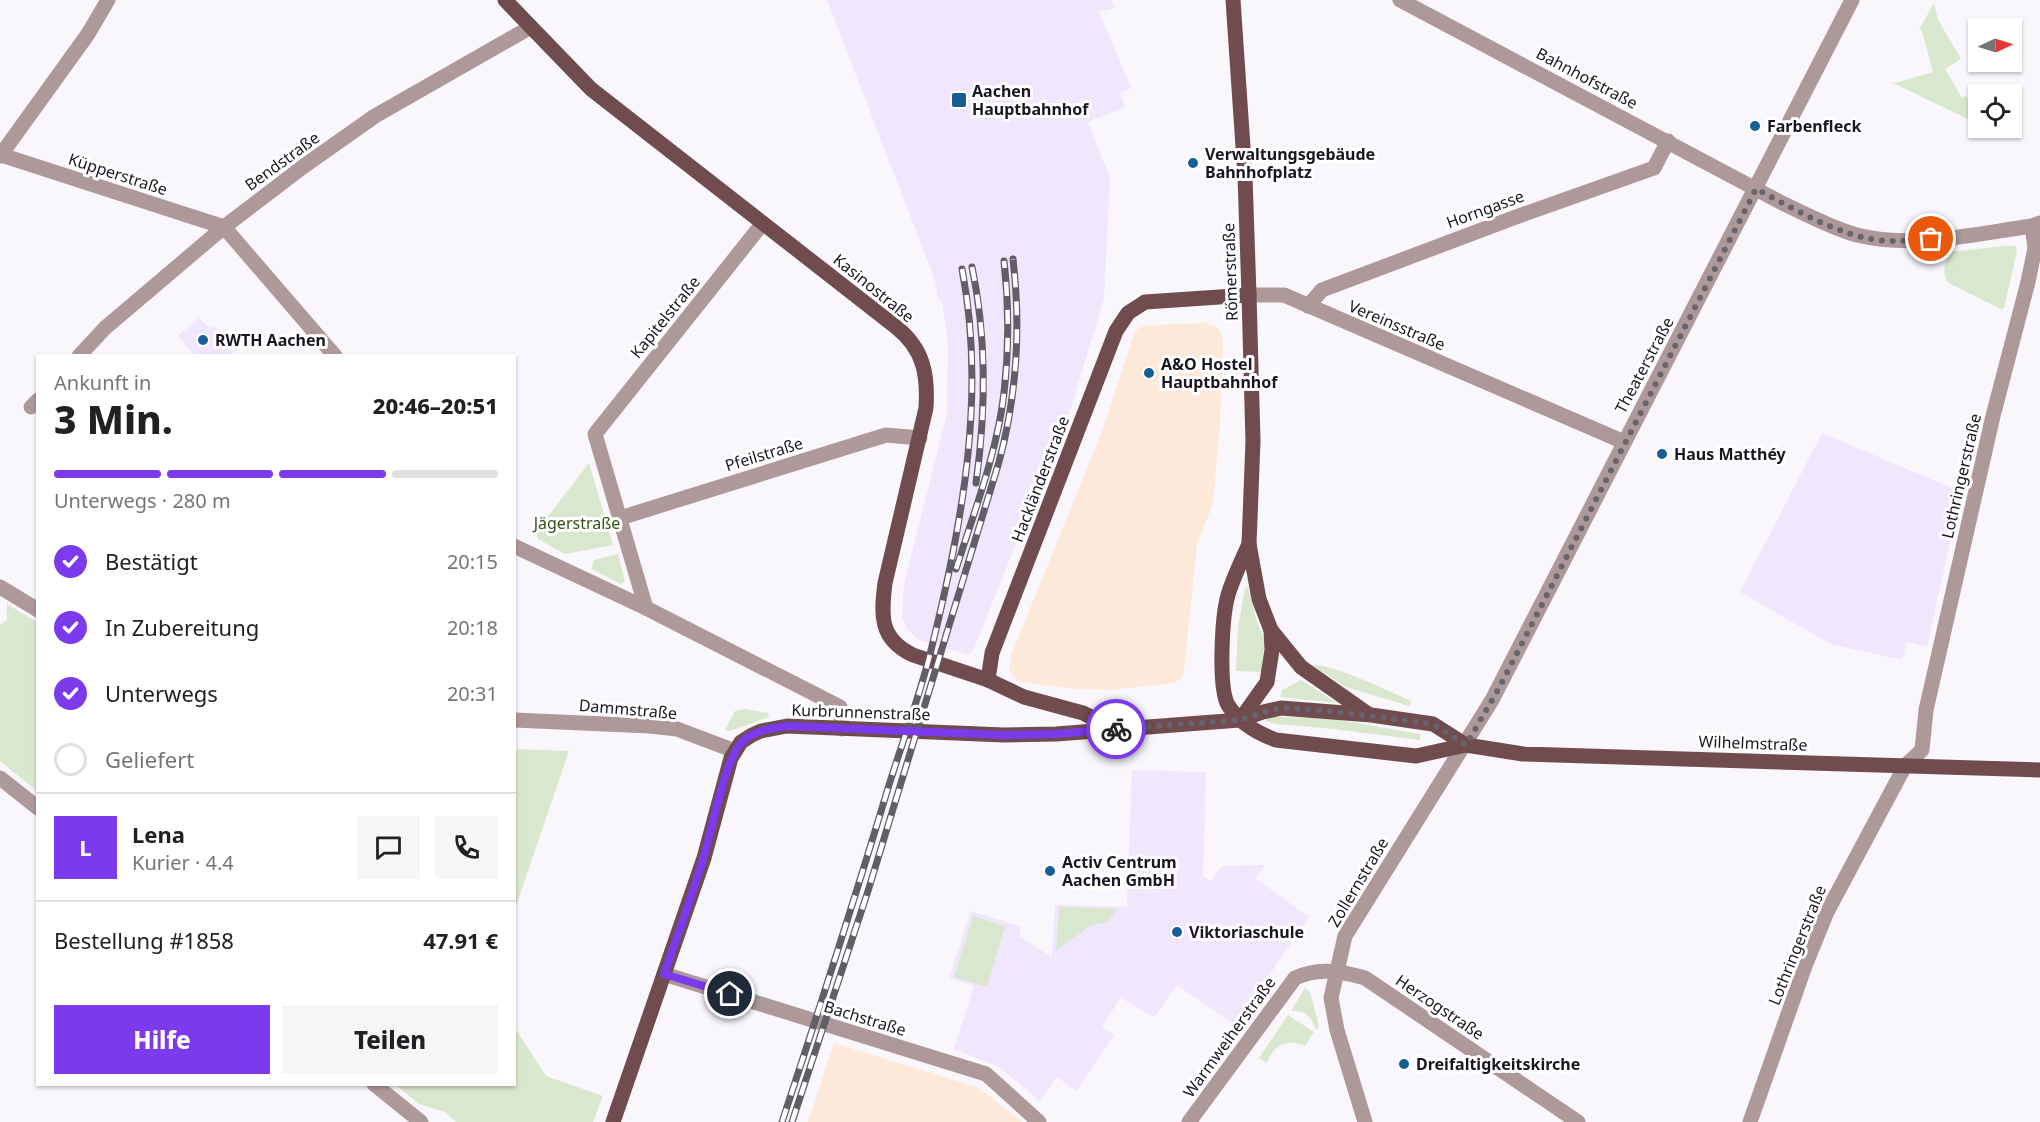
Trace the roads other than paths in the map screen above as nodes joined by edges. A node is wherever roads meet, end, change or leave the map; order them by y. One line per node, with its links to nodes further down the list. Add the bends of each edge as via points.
1 (108, 0): 8 (street, via 88,34)
2 (505, 0): 6 (main road, Kasinostraße)
3 (1233, 0): 14 (main road, Römerstraße)
4 (1400, 0): 7 (street, Bahnhofstraße)
5 (1852, 0): 9 (street, Theaterstraße)
6 (531, 27): 10 (main road, Kasinostraße, via 591,89); 12 (street, Bendstraße, via 375,116)
7 (1668, 141): 9 (street, Bahnhofstraße); 16 (street, Horngasse, via 1654,168 1322,290)
8 (0, 155): 12 (street, Küpperstraße)
9 (1756, 189): 11 (street, Bahnhofstraße, via 1835,228 1887,241 1945,238); 20 (street, Theaterstraße)
10 (763, 223): 19 (main road, Kasinostraße, via 910,340 920,356 927,384); 21 (street, Kapitelstraße, via 595,434)
11 (2036, 225): 13 (street, Lothringerstraße)
12 (224, 227): 17 (street, Bendstraße, via 105,327); 18 (street)
13 (2034, 283): 36 (street, Lothringerstraße, via 1993,416 1926,710 1922,750)
14 (1249, 295): 15 (main road, Vereinsstraße); 16 (street, Vereinsstraße, via 1284,295); 22 (main road, Römerstraße, via 1253,441)
15 (1145, 302): 28 (main road, Hackländerstraße, via 1128,313 1116,331 993,653)
16 (1308, 306): 20 (street, Vereinsstraße)
17 (81, 354)
18 (333, 354)
19 (920, 438): 21 (street, Pfeilstraße, via 886,435); 28 (main road, Kasinostraße, via 885,583 883,624 901,650)
20 (1624, 442): 34 (street, Theaterstraße)
21 (620, 518): 25 (street)
22 (1249, 544): 27 (main road, Römerstraße, via 1259,599); 31 (main road, Römerstraße, via 1228,596 1221,679 1227,704)
23 (516, 547): 25 (street)
24 (0, 587): 26 (street)
25 (646, 608): 32 (street, via 840,707)
26 (36, 609)
27 (1271, 630): 29 (main road, via 1301,667); 31 (main road, via 1267,682)
28 (988, 680): 33 (main road, Kasinostraße, via 1024,697 1083,713)
29 (1371, 715): 31 (main road, Kurbrunnenstraße, via 1281,708); 34 (main road, Kurbrunnenstraße, via 1433,724)
30 (516, 720): 35 (street, Dammstraße, via 677,729)
31 (1240, 720): 33 (main road, Kurbrunnenstraße); 34 (main road, via 1276,740 1393,754 1416,756)
32 (842, 729): 33 (main road, Kurbrunnenstraße, via 1004,735); 35 (main road, Kurbrunnenstraße, via 787,726 762,731 741,742)
33 (1115, 729)
34 (1466, 745): 36 (main road, Wilhelmstraße, via 1523,754); 40 (street, Zollernstraße, via 1348,930)
35 (735, 751): 41 (main road)
36 (1909, 762): 37 (main road, Wilhelmstraße); 49 (street, Lothringerstraße, via 1827,912)
37 (2040, 770)
38 (0, 778): 39 (street)
39 (36, 806)
40 (1336, 970): 46 (street, Warmweiherstraße, via 1295,978); 47 (street, Zollernstraße, via 1331,998 1337,1030); 48 (street, Herzogstraße, via 1365,978)
41 (664, 974): 44 (main road); 45 (street, Bachstraße, via 986,1074)
42 (376, 1086): 43 (street)
43 (421, 1122)
44 (613, 1122)
45 (1039, 1122)
46 (1190, 1122)
47 (1365, 1122)
48 (1578, 1122)
49 (1750, 1122)

